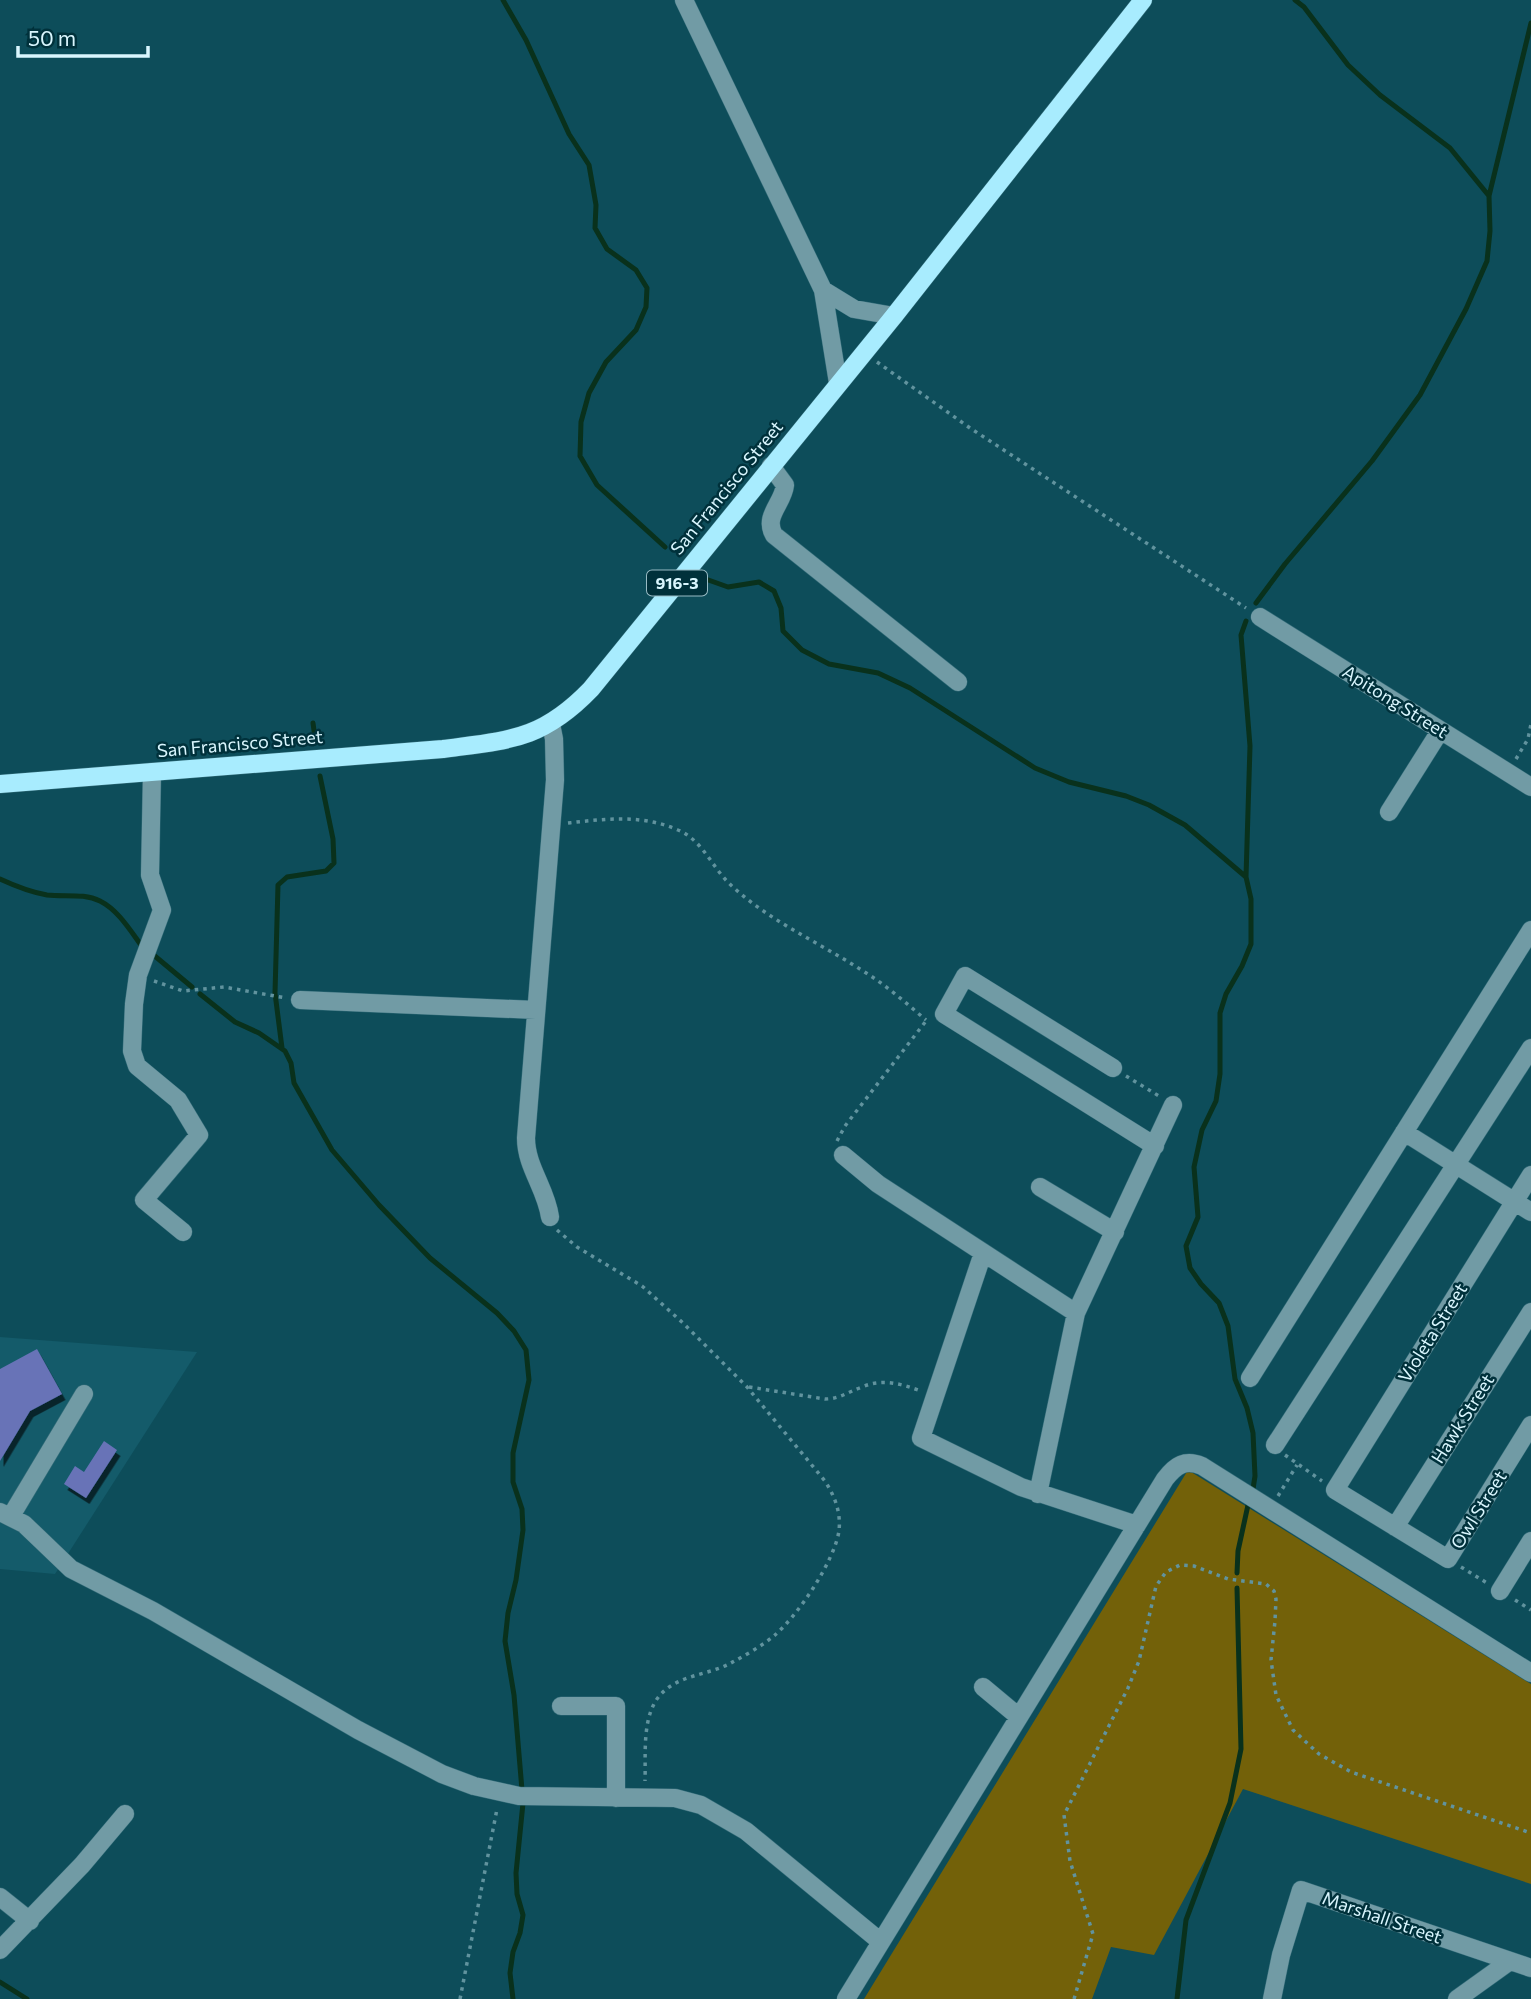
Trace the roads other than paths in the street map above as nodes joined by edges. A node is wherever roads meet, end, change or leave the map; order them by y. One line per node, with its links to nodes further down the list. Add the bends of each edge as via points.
1 (684, 0): 3 (street)
2 (1143, 0): 4 (main road, San Francisco Street / 916-3)
3 (823, 290): 4 (street, via 855,309); 5 (street)
4 (894, 316): 5 (main road, San Francisco Street / 916-3)
5 (838, 383): 6 (main road, San Francisco Street / 916-3)
6 (771, 467): 8 (street, via 785,485 770,519 774,534); 9 (main road, San Francisco Street / 916-3, via 591,689)
7 (1260, 617): 10 (street, Apitong Street)
8 (958, 682)
9 (551, 723): 11 (main road, San Francisco Street / 916-3, via 525,736 443,749); 17 (street, via 555,758)
10 (1440, 730): 13 (street, Apitong Street); 14 (street)
11 (152, 772): 12 (main road, San Francisco Street / 916-3); 30 (street, via 150,875 162,910 138,975 131,1038 137,1066 178,1100 199,1135 144,1200)
12 (0, 784)
13 (1531, 787)
14 (1389, 812)
15 (1531, 930): 21 (street)
16 (300, 1000): 17 (street)
17 (536, 1010): 29 (street, via 526,1153)
18 (1531, 1048): 24 (street)
19 (1113, 1068): 22 (street, via 965,976 944,1014)
20 (1173, 1105): 22 (street)
21 (1404, 1132): 24 (street); 35 (street)
22 (1154, 1146): 31 (street)
23 (843, 1155): 32 (street, via 878,1184)
24 (1456, 1165): 27 (street); 38 (street)
25 (1531, 1175): 27 (street, Violeta Street)
26 (1040, 1187): 31 (street)
27 (1515, 1201): 28 (street); 42 (street, Violeta Street, via 1335,1490)
28 (1531, 1212)
29 (550, 1217)
30 (183, 1232)
31 (1115, 1232): 34 (street)
32 (983, 1253): 34 (street); 39 (street, via 922,1438)
33 (1531, 1312): 42 (street, Hawk Street)
34 (1076, 1314): 39 (street)
35 (1250, 1378)
36 (84, 1394): 40 (street)
37 (1531, 1425): 42 (street, Owl Street, via 1448,1559)
38 (1275, 1445)
39 (1038, 1494): 41 (street)
40 (6, 1514): 49 (street, via 85,1577 442,1774 500,1792 539,1798)
41 (1138, 1525): 45 (street, via 1174,1468 1183,1463 1202,1466); 48 (street)
42 (1395, 1527)
43 (1531, 1541): 44 (street)
44 (1500, 1591)
45 (1531, 1673)
46 (983, 1687): 48 (street)
47 (561, 1706): 49 (street, via 616,1706)
48 (1019, 1717): 53 (street)
49 (616, 1798): 53 (street, via 675,1798 724,1817)
50 (125, 1814): 52 (street)
51 (0, 1897): 52 (street)
52 (30, 1921): 54 (street)
53 (881, 1942): 57 (street)
54 (0, 1950)
55 (1510, 1961): 56 (street, Marshall Street); 58 (street, Marshall Street, via 1301,1890); 59 (street)
56 (1531, 1968)
57 (846, 1999)
58 (1272, 1999)
59 (1457, 1999)

